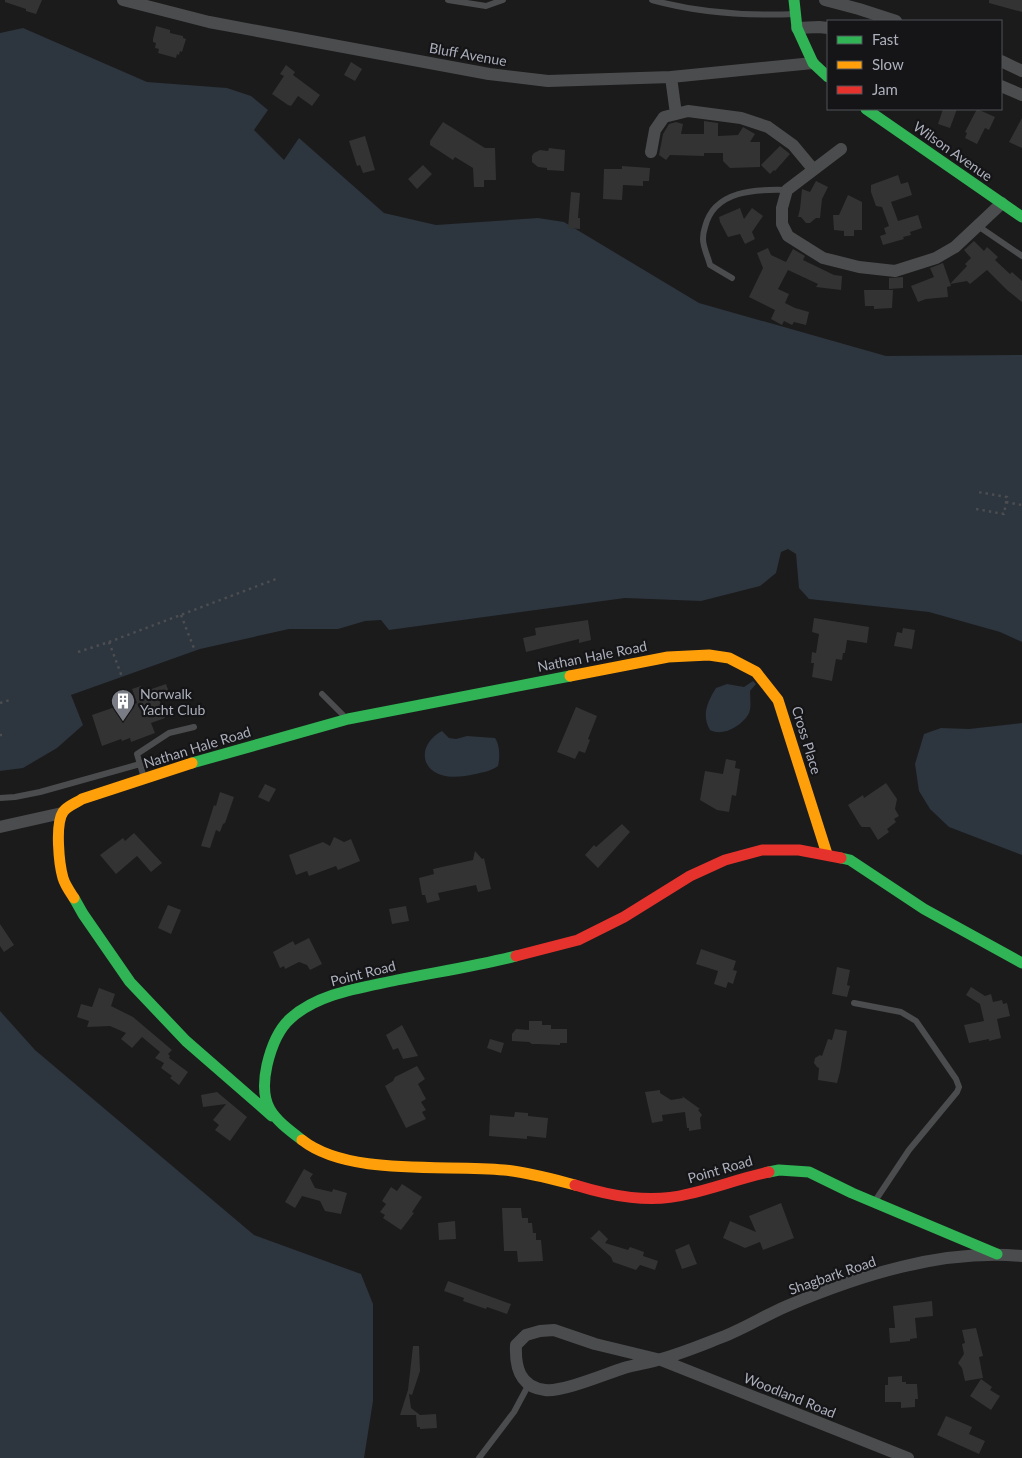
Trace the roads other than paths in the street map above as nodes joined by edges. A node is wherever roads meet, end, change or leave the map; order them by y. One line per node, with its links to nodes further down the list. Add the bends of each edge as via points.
1 (123, 0): 14 (street, Bluff Avenue, via 209,22 490,74 548,81)
2 (448, 0): 3 (lane, via 486,6)
3 (503, 0)
4 (652, 0): 7 (lane, via 718,14)
5 (794, 0): 7 (street)
6 (825, 0): 8 (street)
7 (796, 14): 9 (street)
8 (893, 20)
9 (797, 28): 10 (street); 12 (street)
10 (827, 28)
11 (1002, 61): 13 (street)
12 (814, 63): 14 (street, Bluff Avenue); 15 (street)
13 (1022, 71)
14 (671, 76): 19 (street)
15 (827, 76)
16 (1002, 86): 17 (street)
17 (1022, 96)
18 (867, 110): 24 (street, Wilson Avenue)
19 (676, 114): 21 (street, via 664,117 654,130); 22 (street, via 688,111 741,118 768,127 793,145)
20 (841, 149): 22 (street)
21 (651, 152)
22 (813, 169): 23 (street)
23 (787, 190): 26 (street, via 782,224 788,236 824,258 859,267 895,271 936,258 955,247); 28 (lane, via 760,189 739,193 720,203 708,217 702,238 710,265)
24 (1002, 203): 25 (street, Wilson Avenue); 26 (street)
25 (1022, 217)
26 (978, 226): 27 (lane)
27 (1022, 256)
28 (732, 278)
29 (729, 658): 31 (street, Nathan Hale Road, via 708,655 668,657); 38 (street, Cross Place, via 756,672 778,700)
30 (322, 694): 31 (lane)
31 (348, 719): 34 (street, Nathan Hale Road)
32 (194, 727): 33 (lane, via 169,733 137,754)
33 (140, 764): 34 (lane); 35 (lane, via 40,792)
34 (144, 779): 36 (street, Nathan Hale Road, via 82,799)
35 (0, 798)
36 (62, 814): 37 (street); 41 (street, via 59,853 63,878 83,914 130,982 186,1041)
37 (0, 826)
38 (827, 854): 39 (street, Point Road, via 850,860 924,909); 41 (street, Point Road, via 762,850 724,860 578,940 512,957 344,991 305,1007 289,1020 272,1044 265,1075 266,1103)
39 (1022, 963)
40 (854, 1002): 42 (lane, via 901,1012 916,1021 959,1087 909,1150)
41 (276, 1120): 42 (street, Point Road, via 313,1149 349,1160 394,1167 504,1170 598,1192 641,1198 686,1195 779,1170 809,1172)
42 (875, 1202): 43 (street, Point Road)
43 (997, 1254): 44 (street, Shagbark Road); 45 (street, Shagbark Road, via 932,1260 848,1283)
44 (1022, 1256)
45 (661, 1360): 46 (street, Shagbark Road, via 626,1367 555,1391); 46 (street, via 554,1330 540,1331 526,1335 516,1345 515,1362 522,1378); 48 (street, Woodland Road)
46 (529, 1384): 47 (lane, via 514,1412)
47 (478, 1458)
48 (908, 1458)

